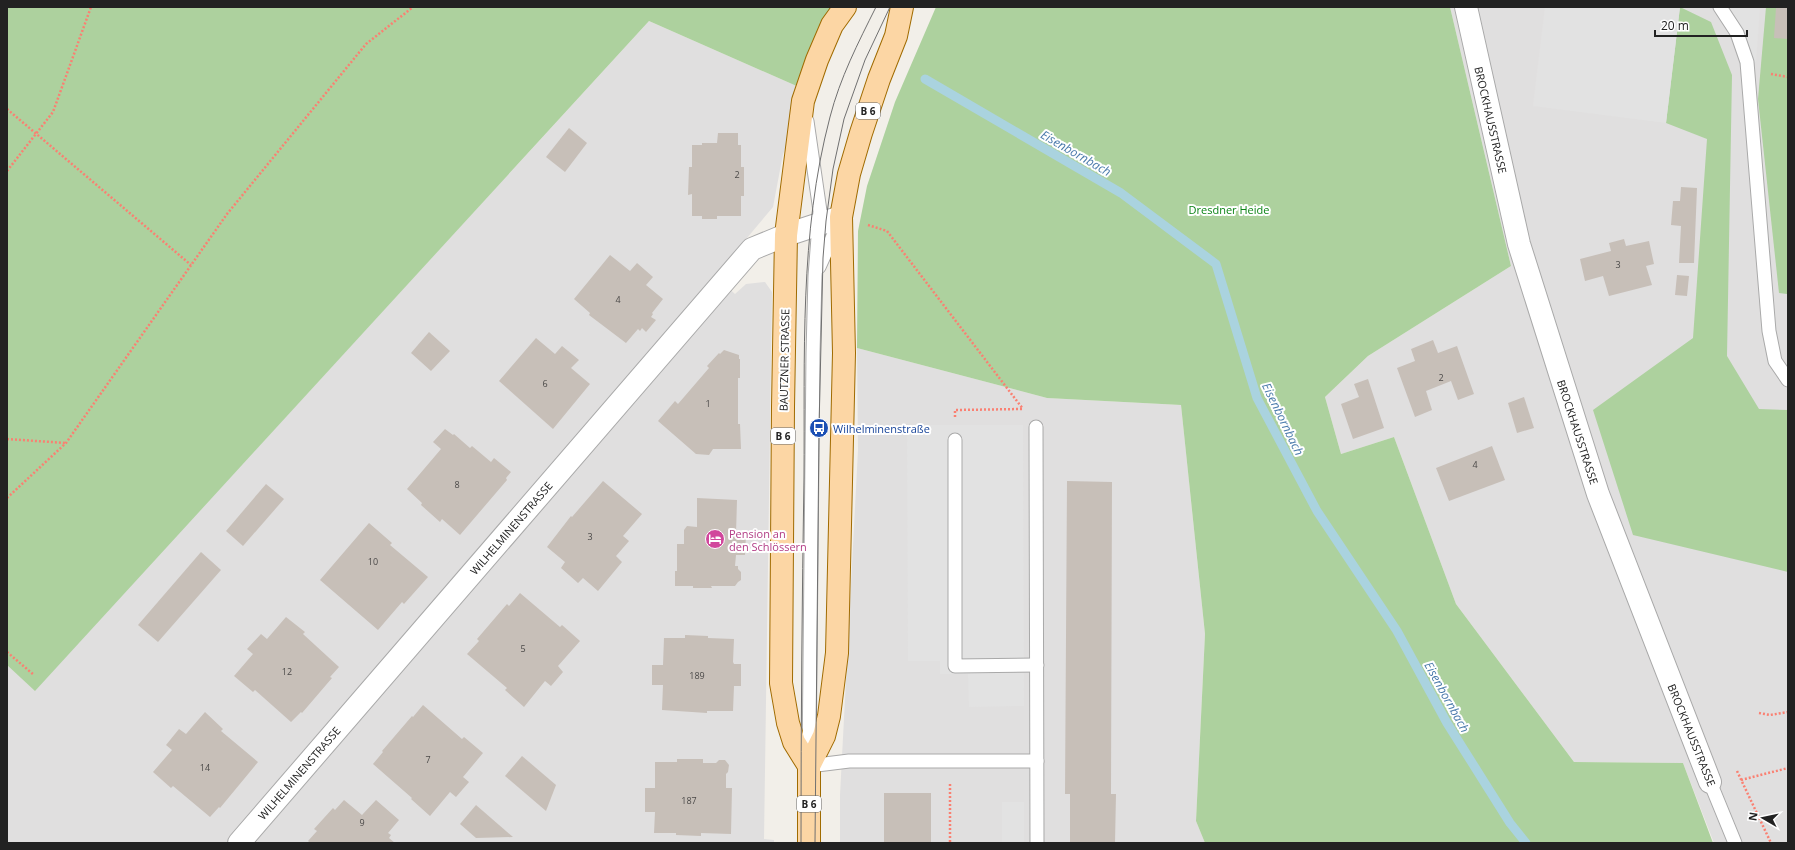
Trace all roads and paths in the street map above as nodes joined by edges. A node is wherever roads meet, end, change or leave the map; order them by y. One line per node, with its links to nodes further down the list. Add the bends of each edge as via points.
1 (91, 7): 9 (path, via 54,112)
2 (413, 7): 14 (path, via 366,44 227,214)
3 (845, 7): 7 (main road, BAUTZNER STRASSE / B 6, via 832,25)
4 (902, 7): 11 (main road, B 6, via 896,36 879,78 849,174)
5 (1466, 7): 34 (street, BROCKHAUSSTRASSE, via 1518,244 1598,494)
6 (1720, 7): 16 (lane, via 1737,32 1747,62 1769,331 1775,361)
7 (803, 101): 12 (lane, via 817,182); 13 (main road, BAUTZNER STRASSE / B 6)
8 (7, 109): 9 (path)
9 (36, 135): 10 (path); 14 (path)
10 (7, 171)
11 (841, 216): 12 (street, WILHELMINENSTRASSE); 15 (lane); 17 (path, via 887,231); 29 (main road, B 6, via 844,353 837,653 829,716 824,736)
12 (819, 224): 13 (street, WILHELMINENSTRASSE); 15 (lane)
13 (786, 235): 29 (main road, BAUTZNER STRASSE / B 6, via 781,683 794,742); 35 (street, WILHELMINENSTRASSE, via 752,249)
14 (191, 265): 21 (path)
15 (815, 276): 29 (lane)
16 (1788, 380)
17 (1022, 409): 18 (path); 20 (path, via 955,410)
18 (1036, 426): 24 (lane)
19 (7, 439): 21 (path)
20 (955, 440): 24 (lane, via 955,666)
21 (66, 443): 22 (path)
22 (7, 498)
23 (7, 652): 25 (path)
24 (1036, 665): 28 (lane)
25 (34, 675)
26 (1788, 712): 27 (path)
27 (1759, 714)
28 (1037, 761): 29 (lane, via 849,761); 38 (lane)
29 (809, 766): 36 (main road, B 6)
30 (1735, 767): 33 (path)
31 (1788, 768): 33 (path)
32 (950, 780): 37 (path)
33 (1741, 780): 40 (path)
34 (1710, 782): 39 (lane, BROCKHAUSSTRASSE)
35 (239, 843)
36 (809, 843)
37 (950, 843)
38 (1037, 843)
39 (1735, 843)
40 (1771, 843)

